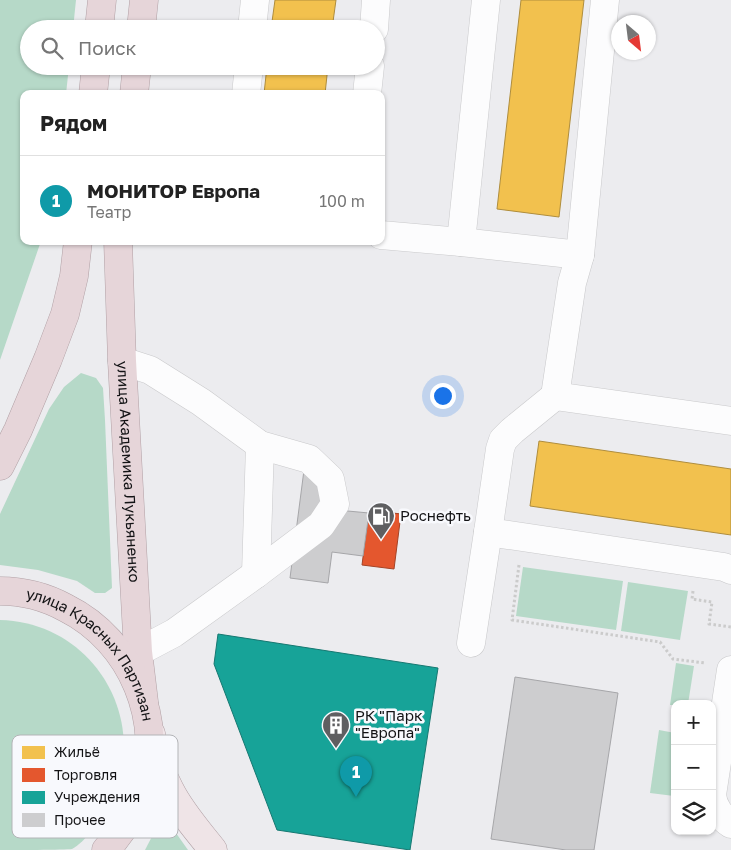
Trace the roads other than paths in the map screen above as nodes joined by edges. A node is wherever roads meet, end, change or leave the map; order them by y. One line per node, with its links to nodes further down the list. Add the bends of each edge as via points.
1 (102, 0): 7 (highway)
2 (144, 0): 8 (highway)
3 (255, 0): 9 (lane)
4 (376, 0): 10 (lane)
5 (486, 0): 20 (lane)
6 (605, 0): 23 (lane)
7 (101, 20)
8 (142, 20)
9 (253, 20)
10 (375, 20)
11 (95, 75): 15 (highway)
12 (136, 75): 16 (highway)
13 (247, 75): 17 (lane)
14 (369, 75): 18 (lane)
15 (93, 90)
16 (134, 90)
17 (246, 90)
18 (367, 90)
19 (385, 235): 20 (lane)
20 (462, 242): 23 (lane)
21 (78, 245): 28 (highway, via 65,314)
22 (118, 245): 24 (highway, улица Академика Лукьяненко)
23 (580, 255): 25 (lane, via 572,283)
24 (122, 361): 27 (lane, via 150,370); 34 (highway, улица Академика Лукьяненко)
25 (556, 396): 26 (lane); 29 (lane, via 503,440)
26 (731, 421)
27 (260, 445): 31 (lane); 31 (lane, via 308,459 330,479 335,504 321,525)
28 (0, 466)
29 (488, 532): 30 (lane); 33 (lane)
30 (731, 570)
31 (256, 574): 34 (lane, via 174,633)
32 (0, 591): 36 (highway, улица Красных Партизан, via 19,592 48,600 86,620 118,650 133,675)
33 (471, 643)
34 (138, 652): 36 (highway, улица Академика Лукьяненко)
35 (721, 667): 40 (lane, via 712,795 715,806)
36 (146, 712): 37 (highway, улица Академика Лукьяненко); 38 (main road, улица Красных Партизан)
37 (148, 735)
38 (151, 735)
39 (178, 802): 43 (main road, улица Красных Партизан)
40 (731, 824)
41 (116, 838): 42 (highway, улица Академика Лукьяненко)
42 (106, 850)
43 (213, 850)

